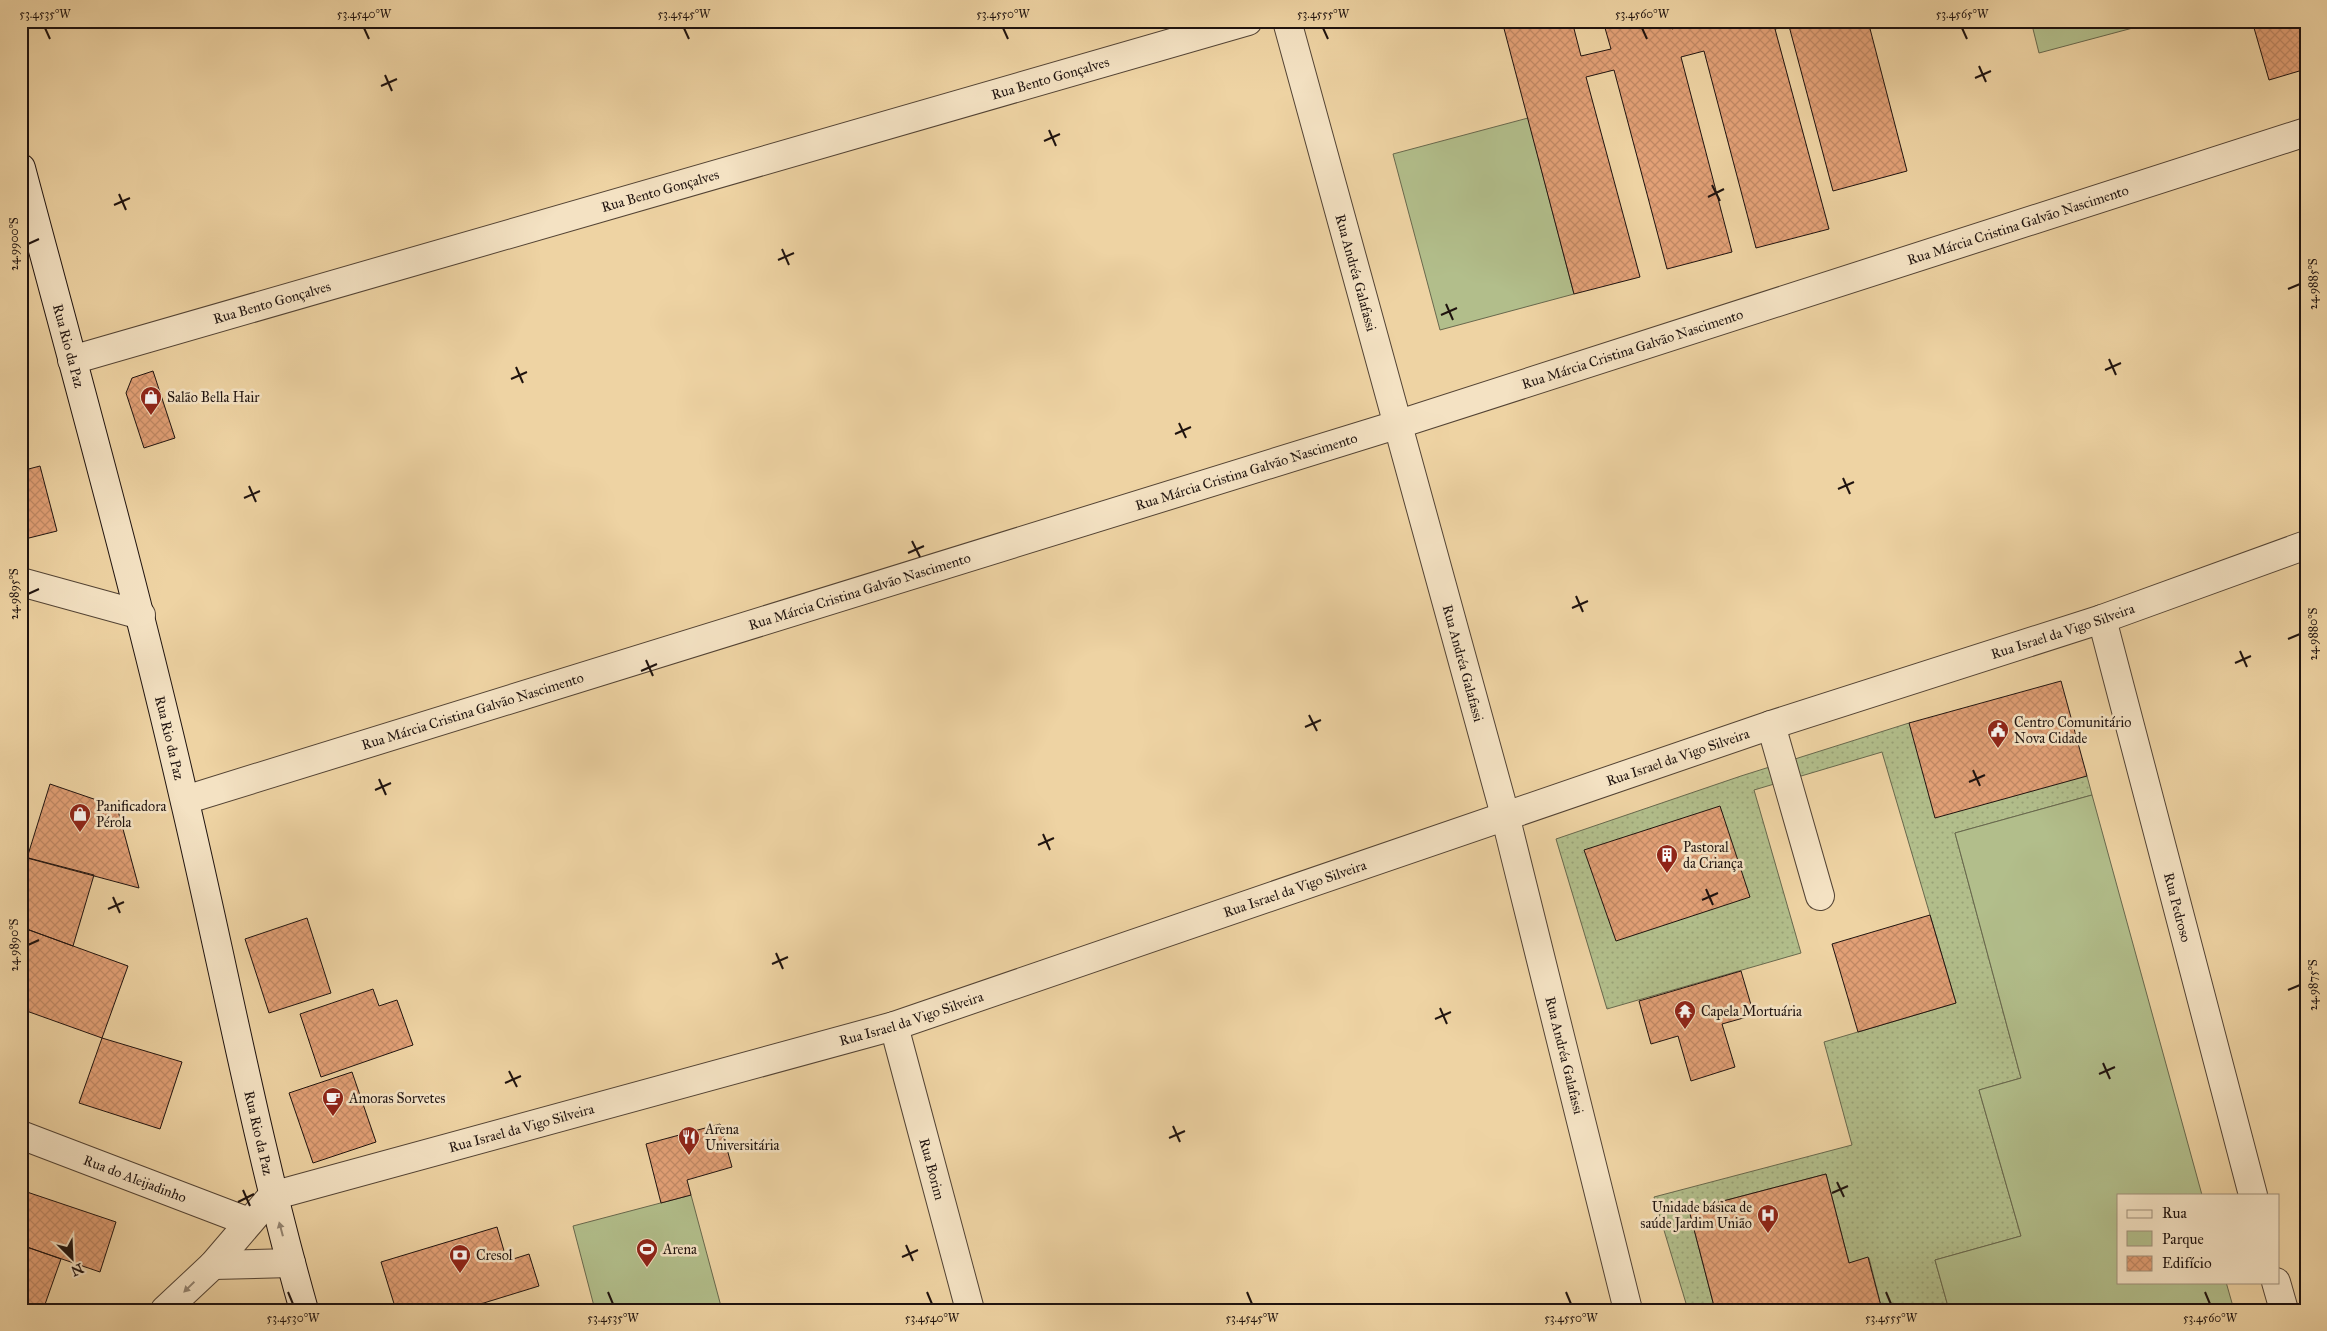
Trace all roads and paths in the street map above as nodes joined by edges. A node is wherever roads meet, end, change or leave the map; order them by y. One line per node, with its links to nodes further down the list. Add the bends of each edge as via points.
1 (1248, 21): 5 (street, Rua Bento Gonçalves)
2 (1288, 21): 6 (street, Rua Andréa Galafassi)
3 (2306, 132): 6 (street, Rua Márcia Cristina Galvão Nascimento)
4 (21, 168): 5 (street, Rua Rio da Paz)
5 (72, 360): 9 (street, Rua Rio da Paz)
6 (1396, 424): 12 (street, Rua Márcia Cristina Galvão Nascimento); 13 (street, Rua Andréa Galafassi)
7 (2306, 545): 10 (street, Rua Israel da Vigo Silveira)
8 (21, 582): 9 (street)
9 (141, 615): 12 (street, Rua Rio da Paz)
10 (2102, 619): 11 (street, Rua Israel da Vigo Silveira); 17 (street, Rua Pedroso)
11 (1771, 724): 13 (street, Rua Israel da Vigo Silveira); 14 (street)
12 (185, 800): 18 (street, Rua Rio da Paz)
13 (1505, 815): 15 (street, Rua Israel da Vigo Silveira); 26 (street, Rua Andréa Galafassi)
14 (1820, 896)
15 (894, 1026): 18 (street, Rua Israel da Vigo Silveira); 25 (street, Rua Borim)
16 (21, 1135): 19 (street, Rua do Aleijadinho)
17 (2254, 1194)
18 (272, 1196): 19 (street); 20 (street, Rua Rio da Paz, one-way to 18)
19 (248, 1222): 21 (street)
20 (291, 1263): 21 (street); 24 (street, Rua Rio da Paz)
21 (213, 1265): 23 (street, one-way to 23)
22 (2277, 1284): 27 (street)
23 (166, 1310)
24 (304, 1310)
25 (970, 1310)
26 (1628, 1310)
27 (2284, 1310)

